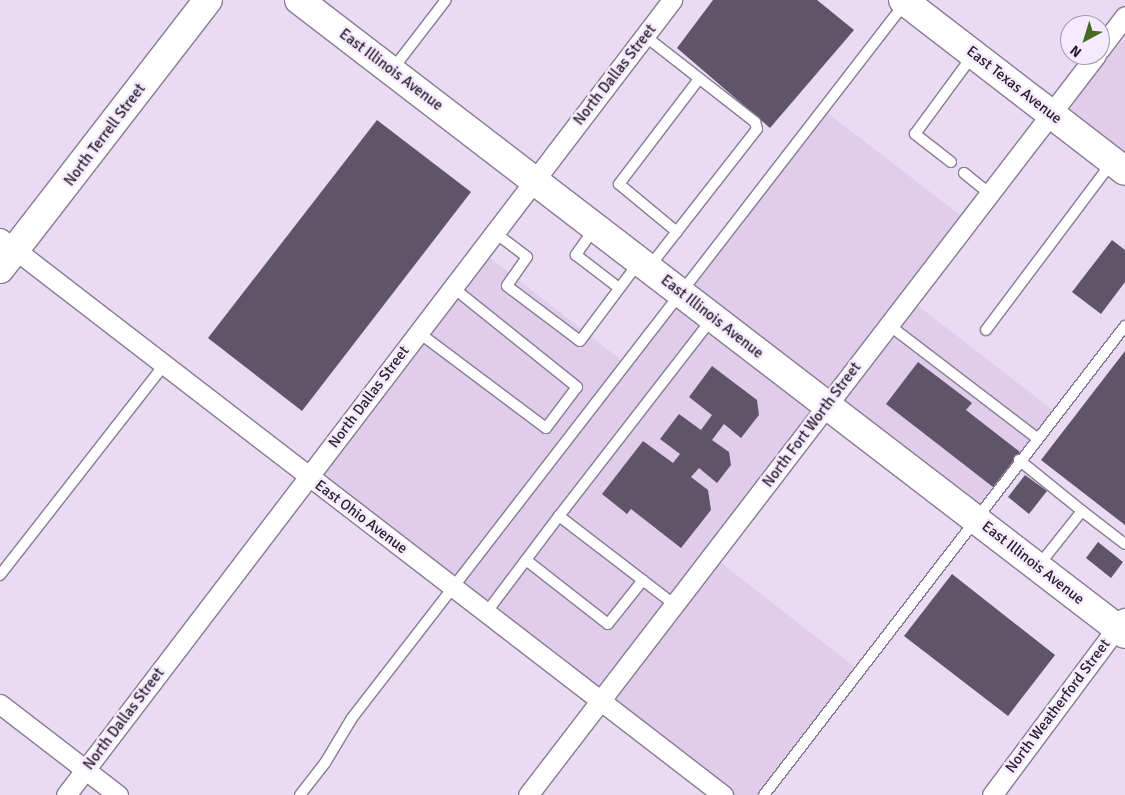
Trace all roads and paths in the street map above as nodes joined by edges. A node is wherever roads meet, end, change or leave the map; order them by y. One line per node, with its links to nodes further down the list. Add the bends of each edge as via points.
1 (208, 0): 22 (main road, North Terrell Street)
2 (299, 0): 11 (main road, East Illinois Avenue)
3 (446, 0): 11 (lane)
4 (672, 0): 7 (street, North Dallas Street)
5 (904, 1): 9 (main road, East Texas Avenue); 26 (lane)
6 (1125, 16): 8 (street)
7 (644, 36): 12 (lane); 17 (street, North Dallas Street)
8 (1110, 36)
9 (973, 54): 13 (main road, East Texas Avenue); 14 (lane, via 915,134)
10 (1088, 65): 13 (street, North Fort Worth Street)
11 (391, 71): 17 (main road, East Illinois Avenue)
12 (699, 79): 21 (lane, via 619,184); 21 (lane, via 755,122 757,129)
13 (1050, 113): 15 (main road, East Texas Avenue); 18 (street, North Fort Worth Street)
14 (951, 162)
15 (1119, 166): 30 (lane)
16 (964, 173): 18 (lane)
17 (534, 180): 19 (main road, East Illinois Avenue); 20 (street, North Dallas Street)
18 (989, 193): 28 (street, North Fort Worth Street)
19 (595, 227): 23 (main road, East Illinois Avenue); 25 (lane, via 576,254)
20 (494, 232): 24 (street, North Dallas Street); 25 (lane, via 527,257 507,286 580,341)
21 (676, 232): 23 (lane)
22 (4, 254): 32 (street, East Ohio Avenue)
23 (644, 264): 25 (lane); 26 (main road, East Illinois Avenue)
24 (452, 287): 31 (street, North Dallas Street); 31 (lane, via 577,387 546,428)
25 (619, 288)
26 (682, 293): 27 (main road, East Illinois Avenue); 45 (lane)
27 (713, 318): 33 (main road, East Illinois Avenue); 38 (lane)
28 (889, 325): 33 (street, North Fort Worth Street); 34 (lane)
29 (1125, 326): 34 (lane)
30 (986, 330)
31 (418, 332): 36 (street, North Dallas Street)
32 (164, 365): 36 (street, East Ohio Avenue); 43 (lane)
33 (828, 405): 39 (main road, East Illinois Avenue); 46 (street, North Fort Worth Street)
34 (1037, 438): 35 (lane)
35 (1019, 460): 37 (lane); 39 (lane)
36 (308, 476): 45 (street, East Ohio Avenue); 51 (street, North Dallas Street)
37 (1082, 511): 40 (lane); 42 (lane)
38 (559, 516): 41 (lane); 44 (lane)
39 (975, 518): 42 (main road, East Illinois Avenue); 57 (lane)
40 (1125, 544)
41 (526, 560): 44 (lane, via 608,624); 47 (lane)
42 (1038, 566): 48 (main road, East Illinois Avenue)
43 (0, 575)
44 (642, 580): 46 (lane)
45 (454, 588): 47 (street, East Ohio Avenue); 54 (lane, via 352,718 325,763)
46 (675, 604): 49 (street, North Fort Worth Street)
47 (486, 613): 49 (street, East Ohio Avenue)
48 (1122, 626): 58 (street, North Weatherford Street)
49 (601, 701): 55 (street, North Fort Worth Street); 56 (street, East Ohio Avenue)
50 (0, 704): 51 (street)
51 (85, 770): 52 (street, North Dallas Street); 53 (street)
52 (66, 795)
53 (118, 795)
54 (300, 795)
55 (528, 795)
56 (723, 795)
57 (764, 795)
58 (992, 795)

